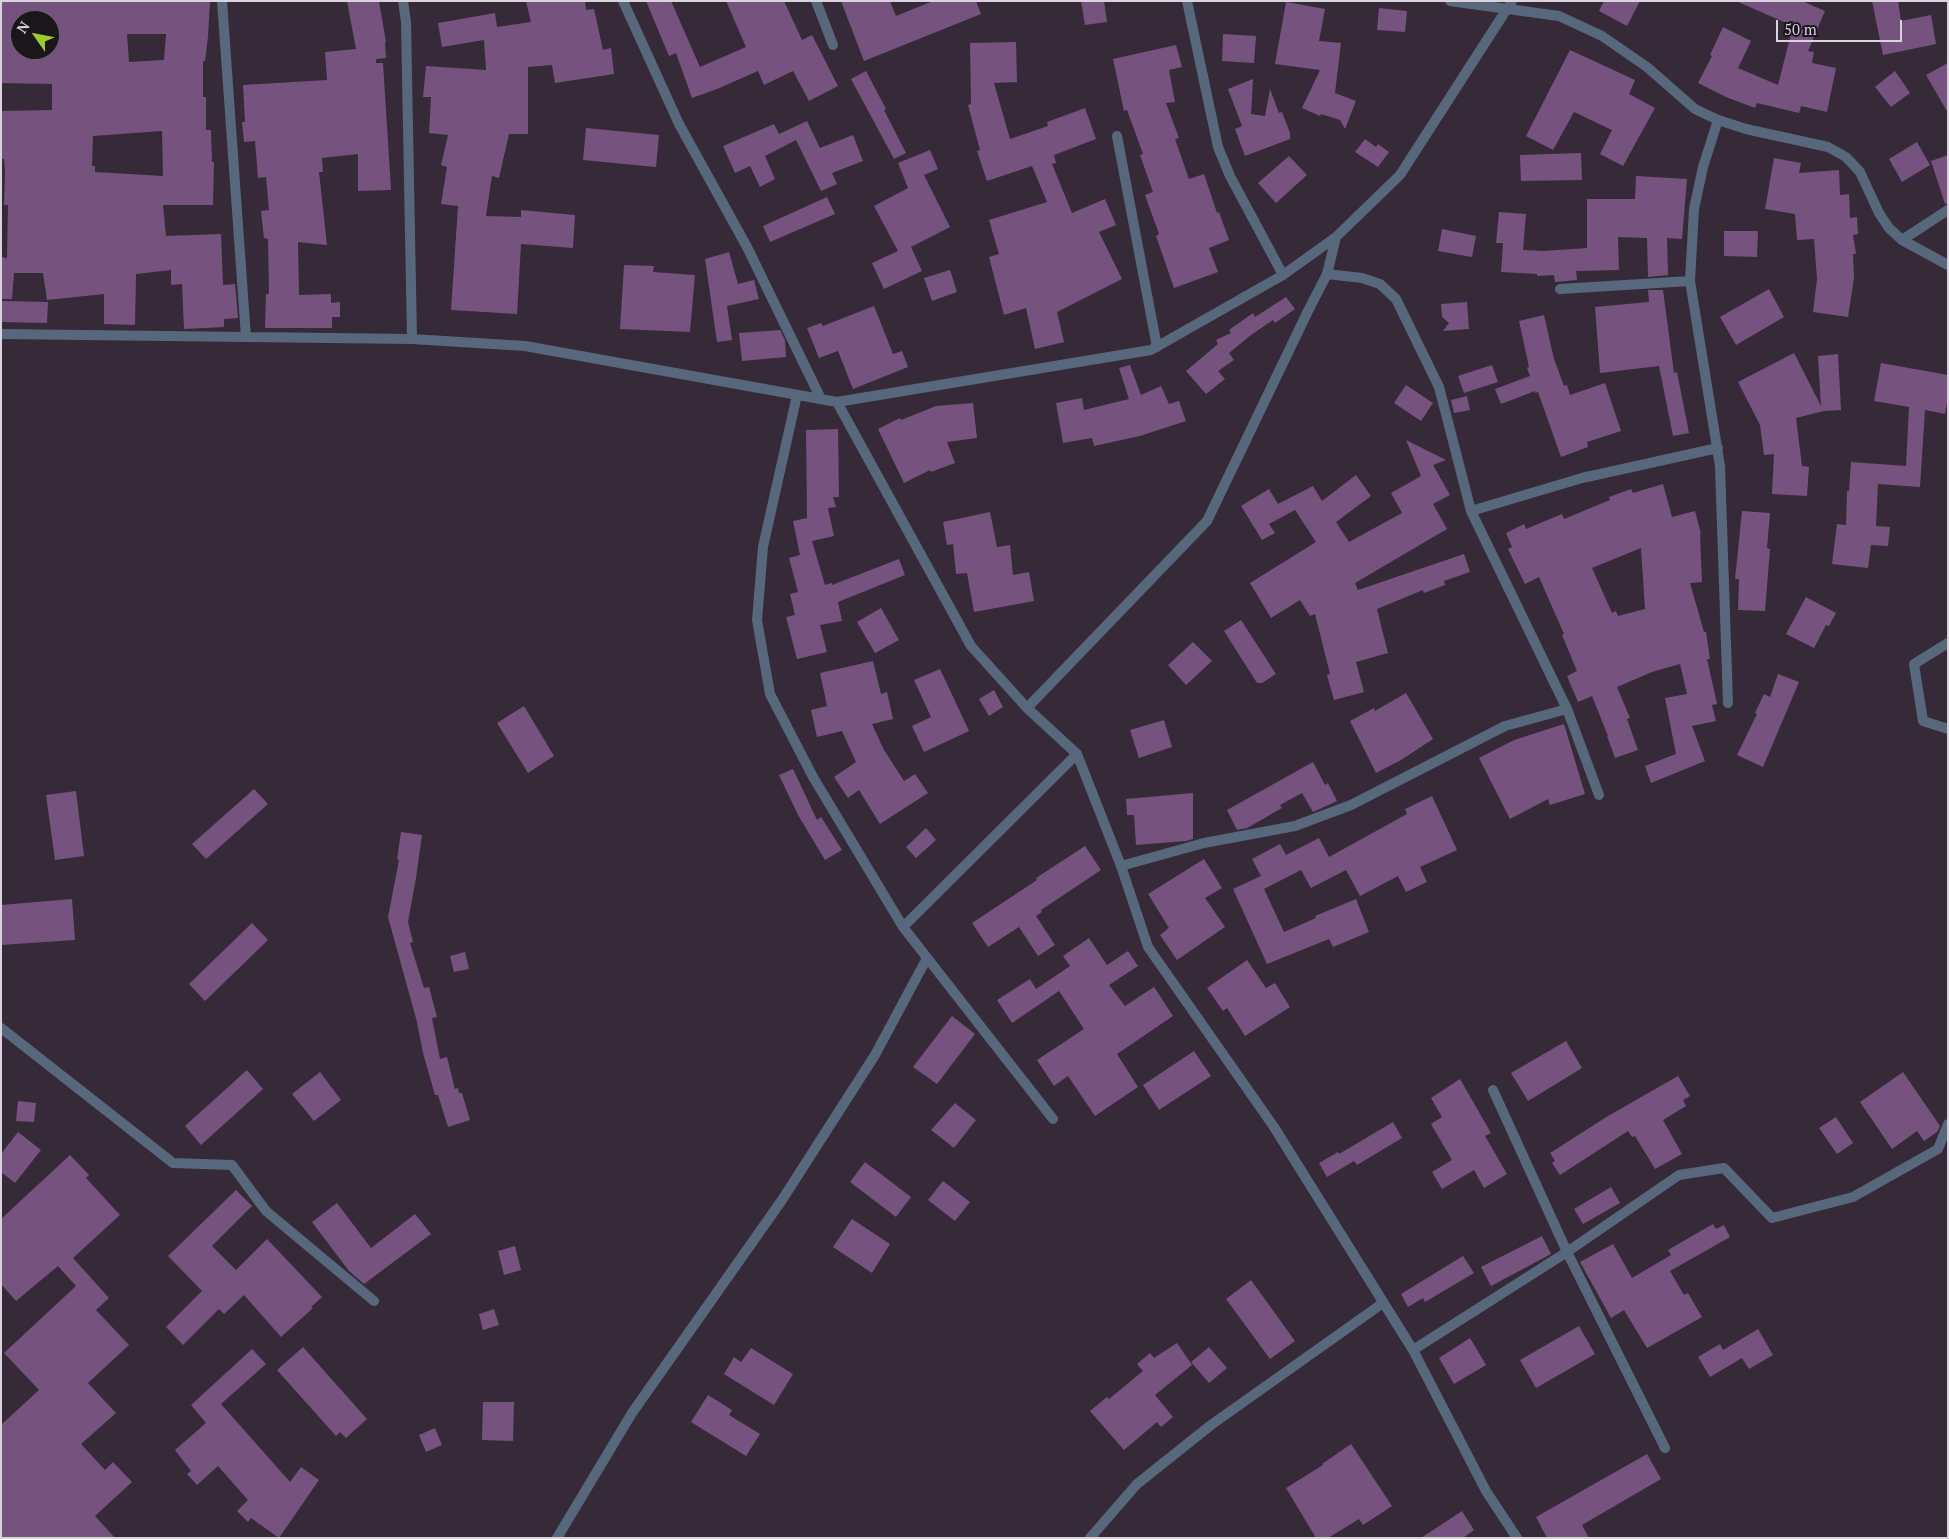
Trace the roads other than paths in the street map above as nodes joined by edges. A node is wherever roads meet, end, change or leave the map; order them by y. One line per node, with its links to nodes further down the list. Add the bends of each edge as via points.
1 (222, 1): 20 (street)
2 (403, 1): 21 (street)
3 (623, 1): 24 (street, via 678,124 747,247)
4 (816, 1): 8 (street)
5 (1187, 1): 16 (street, via 1218,147)
6 (1450, 1): 7 (street)
7 (1509, 5): 9 (street, via 1559,16 1602,36 1647,67 1695,109); 12 (street, via 1400,175)
8 (833, 46)
9 (1718, 120): 13 (street, via 1828,147 1846,156 1860,172 1879,213); 17 (street, via 1694,209)
10 (1117, 136): 22 (street)
11 (1948, 210): 13 (street)
12 (1336, 237): 15 (street); 16 (street)
13 (1902, 240): 14 (street)
14 (1948, 265)
15 (1327, 274): 27 (street, via 1362,278 1380,284 1396,299 1439,387); 30 (street, via 1206,522)
16 (1283, 275): 22 (street)
17 (1690, 281): 18 (street); 26 (street)
18 (1560, 290)
19 (1, 334): 20 (street)
20 (246, 337): 21 (street)
21 (412, 339): 23 (street, via 525,346)
22 (1157, 347): 25 (street)
23 (796, 395): 24 (street); 36 (street, via 763,547 757,620 770,694 813,777)
24 (821, 399): 25 (street)
25 (837, 402): 30 (street, via 971,646)
26 (1718, 448): 27 (street, via 1582,478); 29 (street)
27 (1471, 511): 31 (street)
28 (1948, 643): 32 (street, via 1914,664 1923,721)
29 (1728, 703)
30 (1028, 708): 33 (street)
31 (1566, 708): 34 (street); 35 (street, via 1505,726 1351,805 1295,826 1204,843)
32 (1948, 729)
33 (1077, 754): 35 (street); 36 (street)
34 (1599, 795)
35 (1121, 866): 44 (street, via 1148,946 1274,1127)
36 (903, 927): 37 (street)
37 (927, 958): 40 (street); 47 (street, via 875,1055 782,1200 632,1413)
38 (1, 1028): 43 (street, via 173,1163 232,1165 266,1211)
39 (1493, 1090): 42 (street)
40 (1053, 1119)
41 (1948, 1124): 42 (street, via 1938,1149 1853,1197 1772,1218 1724,1168 1679,1175)
42 (1567, 1252): 45 (street); 46 (street)
43 (374, 1302)
44 (1383, 1303): 45 (street); 48 (street, via 1211,1425 1137,1484)
45 (1412, 1350): 49 (street, via 1486,1491)
46 (1665, 1448)
47 (557, 1538)
48 (1090, 1538)
49 (1516, 1538)

